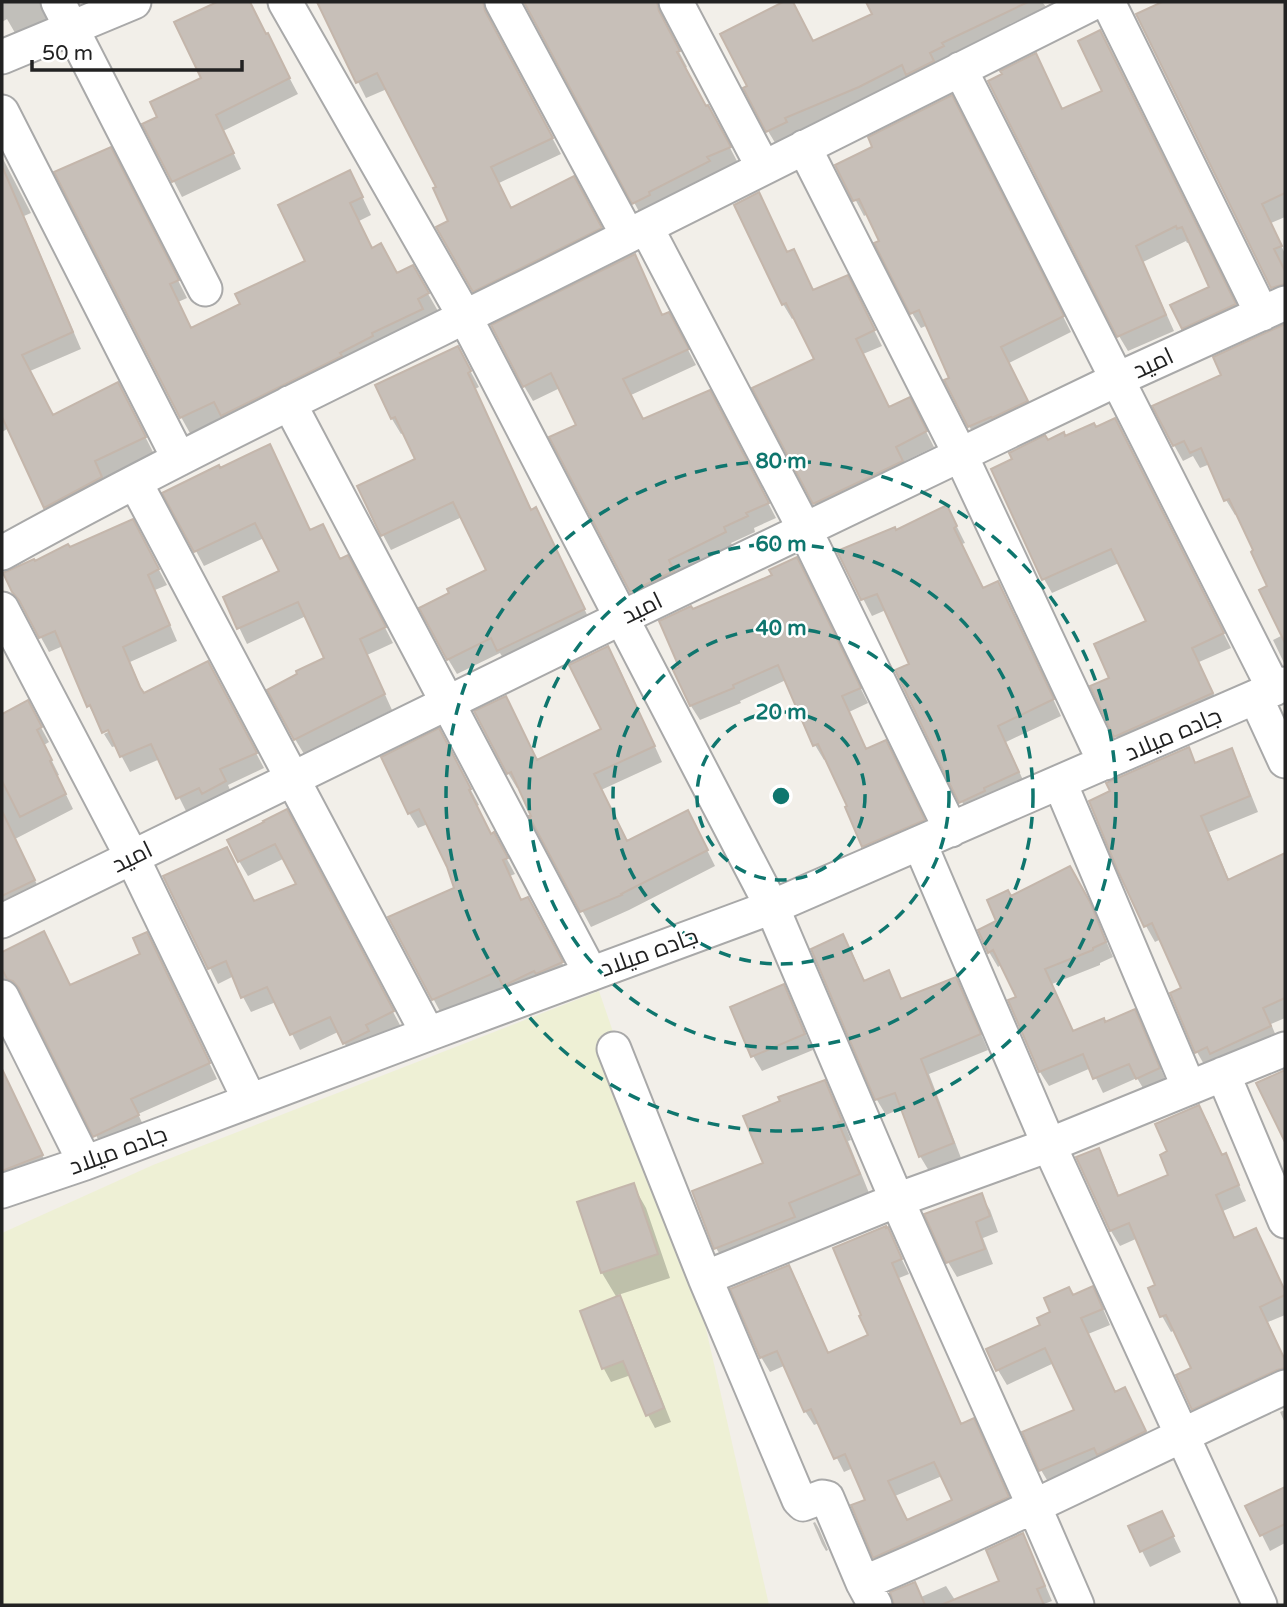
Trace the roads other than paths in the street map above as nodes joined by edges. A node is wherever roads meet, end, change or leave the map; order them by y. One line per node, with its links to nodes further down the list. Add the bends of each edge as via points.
1 (134, 2): 7 (street)
2 (285, 2): 16 (street)
3 (502, 2): 13 (street)
4 (1095, 2): 9 (street)
5 (1108, 2): 15 (street)
6 (686, 5): 12 (street)
7 (65, 15): 8 (street); 14 (street)
8 (2, 57)
9 (960, 69): 11 (street); 17 (street)
10 (2, 112): 20 (street)
11 (804, 147): 12 (street); 19 (street)
12 (763, 167): 13 (street)
13 (637, 231): 16 (street); 22 (street)
14 (205, 289)
15 (1274, 308): 17 (street, امید)
16 (465, 317): 18 (street); 25 (street)
17 (1118, 379): 19 (street, امید); 26 (street)
18 (289, 402): 20 (street); 27 (street)
19 (961, 456): 22 (street, امید); 29 (street)
20 (179, 459): 21 (street)
21 (135, 482): 23 (street); 30 (street)
22 (805, 530): 25 (street, امید); 32 (street)
23 (6, 541)
24 (2, 609): 34 (street)
25 (621, 618): 27 (street, امید); 35 (street)
26 (1272, 691): 28 (street); 29 (street, جاده میلاد)
27 (447, 703): 30 (street, امید); 37 (street)
28 (1285, 761)
29 (1105, 763): 31 (street, جاده میلاد)
30 (293, 778): 34 (street, امید); 39 (street)
31 (1060, 783): 32 (street, جاده میلاد); 43 (street)
32 (951, 830): 33 (street, جاده میلاد)
33 (920, 844): 35 (street, جاده میلاد); 45 (street)
34 (132, 857): 36 (street, امید); 44 (street)
35 (772, 907): 37 (street, جاده میلاد); 48 (street)
36 (2, 921)
37 (591, 974): 39 (street, جاده میلاد)
38 (2, 997): 46 (street)
39 (428, 1034): 44 (street, جاده میلاد)
40 (614, 1049): 50 (street)
41 (1285, 1049): 42 (street)
42 (1223, 1074): 43 (street); 49 (street)
43 (1189, 1088): 45 (street)
44 (250, 1101): 46 (street, جاده میلاد)
45 (1049, 1144): 48 (street); 52 (street)
46 (85, 1163): 47 (street, جاده میلاد)
47 (2, 1191)
48 (897, 1200): 50 (street); 53 (street)
49 (1285, 1222)
50 (705, 1278): 54 (street, via 799,1500 803,1504 827,1498)
51 (1285, 1387): 52 (street)
52 (1182, 1434): 53 (street); 56 (street)
53 (1034, 1506): 54 (street, via 905,1565); 55 (street)
54 (869, 1594)
55 (1077, 1605)
56 (1260, 1605)

